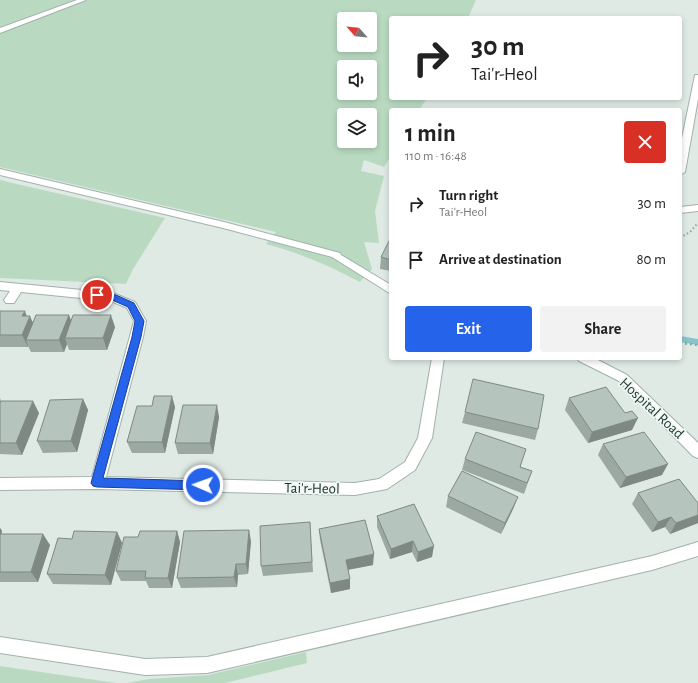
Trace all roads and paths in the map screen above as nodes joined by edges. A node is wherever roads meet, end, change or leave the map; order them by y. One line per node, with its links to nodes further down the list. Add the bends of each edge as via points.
1 (83, 0): 2 (street)
2 (0, 31)
3 (698, 77): 4 (street)
4 (682, 161)
5 (0, 172): 12 (street, via 224,225 336,255)
6 (698, 208): 7 (street)
7 (682, 210)
8 (698, 222): 9 (path)
9 (682, 237)
10 (0, 286): 11 (street)
11 (18, 288): 13 (street); 19 (street, via 113,297 131,305 140,321)
12 (389, 289)
13 (10, 300)
14 (682, 343): 15 (path)
15 (698, 345)
16 (438, 360): 19 (street, Tai'r-Heol, via 425,438 410,466 382,484 355,489)
17 (587, 360): 18 (street, Hospital Road, via 622,378)
18 (698, 452)
19 (97, 483): 20 (street, Tai'r-Heol)
20 (0, 484)
21 (698, 549): 22 (street, via 652,563 207,665 145,667)
22 (0, 645)

